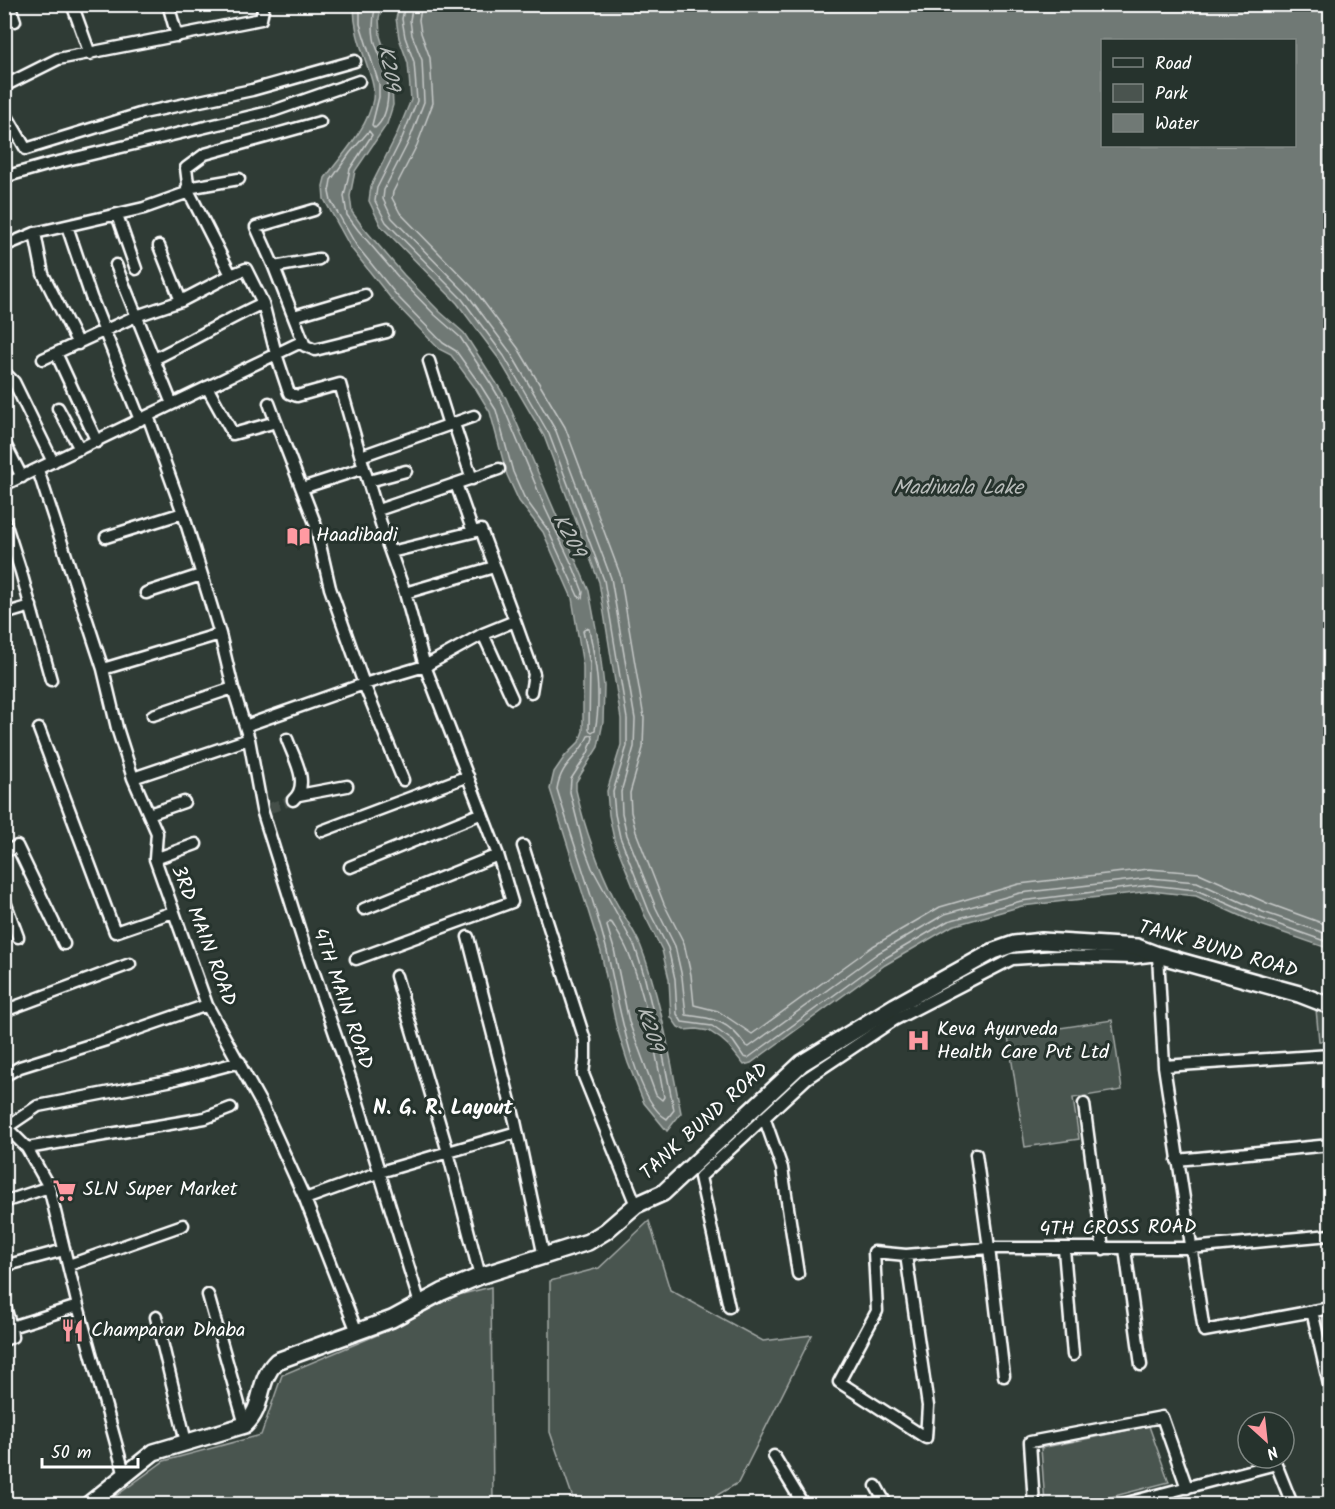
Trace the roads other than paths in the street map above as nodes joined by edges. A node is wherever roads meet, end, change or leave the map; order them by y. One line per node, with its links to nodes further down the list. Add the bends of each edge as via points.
1 (9, 4): 5 (street)
2 (72, 4): 7 (street)
3 (168, 4): 6 (street)
4 (264, 4): 6 (street, via 261,20)
5 (15, 21)
6 (177, 36): 7 (street)
7 (90, 54): 10 (street, via 58,59)
8 (355, 61): 11 (street, via 252,90 143,113 26,149)
9 (359, 81): 13 (street, via 273,111)
10 (4, 86)
11 (4, 111)
12 (320, 122): 15 (street, via 205,154 186,168)
13 (4, 177)
14 (239, 178): 15 (street)
15 (188, 190): 17 (street); 26 (street)
16 (314, 210): 24 (street, via 256,227)
17 (117, 214): 18 (street); 25 (street)
18 (67, 226): 19 (street); 32 (street, 4TH MAIN ROAD)
19 (35, 233): 20 (street); 34 (street, via 43,274)
20 (4, 246)
21 (159, 246): 28 (street)
22 (319, 259): 24 (street)
23 (116, 265): 30 (street)
24 (274, 267): 31 (street)
25 (136, 269)
26 (231, 275): 28 (street); 29 (street, via 246,269)
27 (365, 295): 31 (street)
28 (181, 301): 30 (street)
29 (263, 303): 37 (street); 39 (street)
30 (136, 316): 32 (street); 39 (street)
31 (294, 316): 35 (street)
32 (105, 331): 34 (street); 47 (street, 4TH MAIN ROAD)
33 (387, 332): 35 (street, via 315,350)
34 (78, 344): 36 (street)
35 (305, 346): 37 (street, via 299,343)
36 (56, 353): 38 (street); 51 (street)
37 (276, 354): 42 (street); 53 (street, via 289,393 297,396 340,384)
38 (43, 358)
39 (154, 359): 44 (street)
40 (429, 361): 49 (street)
41 (4, 372): 54 (street, via 14,382)
42 (207, 387): 44 (street); 48 (street, via 233,434)
43 (269, 403): 48 (street)
44 (172, 404): 47 (street)
45 (58, 408): 52 (street)
46 (474, 416): 49 (street)
47 (144, 418): 51 (street); 66 (street, 4TH MAIN ROAD)
48 (276, 422): 64 (street)
49 (451, 425): 53 (street); 60 (street)
50 (4, 442): 59 (street)
51 (97, 442): 52 (street)
52 (80, 449): 54 (street)
53 (361, 456): 55 (street)
54 (53, 462): 57 (street)
55 (364, 468): 61 (street); 64 (street)
56 (499, 469): 60 (street)
57 (38, 470): 59 (street); 81 (street, 3RD MAIN ROAD)
58 (406, 471): 61 (street)
59 (22, 477): 63 (street)
60 (472, 479): 62 (street)
61 (369, 481): 65 (street)
62 (456, 484): 65 (street); 68 (street)
63 (4, 485)
64 (302, 488): 83 (street, via 315,523 330,588)
65 (378, 510): 70 (street)
66 (183, 513): 69 (street); 72 (street, 4TH MAIN ROAD)
67 (4, 519): 75 (street)
68 (472, 532): 70 (street); 71 (street, via 481,531)
69 (106, 537)
70 (391, 552): 74 (street)
71 (494, 567): 74 (street); 77 (street)
72 (201, 575): 73 (street); 78 (street, 4TH MAIN ROAD)
73 (146, 593)
74 (405, 593): 80 (street)
75 (31, 606): 76 (street); 82 (street)
76 (4, 614)
77 (515, 621): 79 (street); 85 (street, via 534,674)
78 (220, 634): 81 (street); 84 (street, 4TH MAIN ROAD)
79 (483, 634): 80 (street); 86 (street)
80 (425, 666): 83 (street); 92 (street)
81 (104, 669): 93 (street, 3RD MAIN ROAD)
82 (51, 680)
83 (364, 684): 88 (street); 94 (street)
84 (233, 688): 87 (street); 88 (street, 4TH MAIN ROAD)
85 (531, 692)
86 (512, 698)
87 (153, 715)
88 (245, 726): 90 (street, 4TH MAIN ROAD)
89 (39, 729): 108 (street, via 115,932)
90 (249, 738): 93 (street); 133 (street, 4TH MAIN ROAD, via 304,944)
91 (288, 739): 95 (street, via 303,787 296,798)
92 (468, 776): 97 (street); 99 (street)
93 (133, 778): 98 (street, 3RD MAIN ROAD)
94 (403, 780)
95 (347, 786)
96 (184, 802): 98 (street)
97 (482, 813): 103 (street); 105 (street)
98 (149, 814): 104 (street, 3RD MAIN ROAD, via 158,833)
99 (322, 831)
100 (196, 844): 104 (street)
101 (523, 846): 137 (street, via 585,1040 583,1074)
102 (4, 852): 111 (street, via 17,846)
103 (498, 855): 107 (street); 113 (street, via 512,902)
104 (154, 859): 108 (street, 3RD MAIN ROAD)
105 (350, 867)
106 (4, 899): 109 (street)
107 (364, 909)
108 (173, 912): 116 (street, 3RD MAIN ROAD)
109 (18, 937)
110 (468, 937): 127 (street)
111 (64, 944)
112 (1158, 956): 117 (main road, TANK BUND ROAD); 121 (street); 125 (street, via 1012,959 894,1020 807,1078); 137 (main road, TANK BUND ROAD, via 1137,947 1042,941 994,951 802,1063 663,1193)
113 (356, 959)
114 (130, 964): 118 (street)
115 (396, 976): 130 (street)
116 (207, 1005): 120 (street, 3RD MAIN ROAD); 122 (street, via 20,1067)
117 (1330, 1006)
118 (4, 1011)
119 (1330, 1055): 121 (street)
120 (240, 1062): 126 (street, via 168,1081 38,1106); 135 (street, 3RD MAIN ROAD)
121 (1164, 1065): 132 (street)
122 (4, 1076)
123 (1084, 1104): 143 (street)
124 (231, 1108): 129 (street, via 205,1118)
125 (764, 1117): 150 (street, via 782,1168); 156 (street, via 700,1177)
126 (6, 1126): 129 (street)
127 (517, 1132): 130 (street); 147 (street)
128 (1330, 1145): 132 (street)
129 (27, 1148): 134 (street)
130 (448, 1152): 133 (street); 151 (street)
131 (976, 1154): 140 (street)
132 (1177, 1160): 141 (street)
133 (380, 1172): 135 (street); 154 (street, 4TH MAIN ROAD)
134 (49, 1187): 136 (street); 145 (street)
135 (305, 1200): 161 (street, 3RD MAIN ROAD)
136 (4, 1202)
137 (636, 1205): 147 (main road, TANK BUND ROAD, via 588,1242)
138 (183, 1225): 148 (street)
139 (1330, 1235): 141 (street, 4TH CROSS ROAD)
140 (990, 1248): 142 (street, 4TH CROSS ROAD); 146 (street, 4TH CROSS ROAD); 165 (street)
141 (1191, 1248): 144 (street, 4TH CROSS ROAD); 158 (street, via 1204,1331)
142 (1064, 1249): 143 (street, 4TH CROSS ROAD); 163 (street)
143 (1103, 1249): 144 (street, 4TH CROSS ROAD)
144 (1125, 1249): 164 (street)
145 (64, 1250): 148 (street); 149 (street)
146 (906, 1255): 146 (street, 4TH CROSS ROAD, via 874,1252 878,1311 839,1382 926,1438 928,1406)
147 (544, 1257): 151 (main road, TANK BUND ROAD)
148 (69, 1265): 155 (street)
149 (4, 1266)
150 (798, 1274)
151 (480, 1276): 154 (main road, TANK BUND ROAD)
152 (208, 1295): 167 (street)
153 (4, 1303): 160 (street)
154 (420, 1304): 161 (main road, TANK BUND ROAD)
155 (78, 1306): 160 (street); 170 (street)
156 (729, 1307)
157 (1330, 1308): 158 (street)
158 (1311, 1311): 166 (street)
159 (156, 1317): 168 (street)
160 (11, 1327): 162 (street, via 12,1337)
161 (357, 1332): 167 (main road, TANK BUND ROAD, via 277,1361 265,1375 253,1417)
162 (4, 1340)
163 (1073, 1355)
164 (1141, 1365)
165 (1004, 1377)
166 (1330, 1389)
167 (244, 1425): 168 (main road)
168 (186, 1442): 170 (main road, via 154,1452)
169 (774, 1456): 174 (street)
170 (125, 1476): 173 (main road)
171 (876, 1486): 175 (street)
172 (1187, 1488): 176 (street, via 1162,1417 1030,1442); 177 (street); 178 (street, via 1276,1464)
173 (89, 1504)
174 (803, 1504)
175 (886, 1504)
176 (1034, 1504)
177 (1123, 1504)
178 (1293, 1504)

